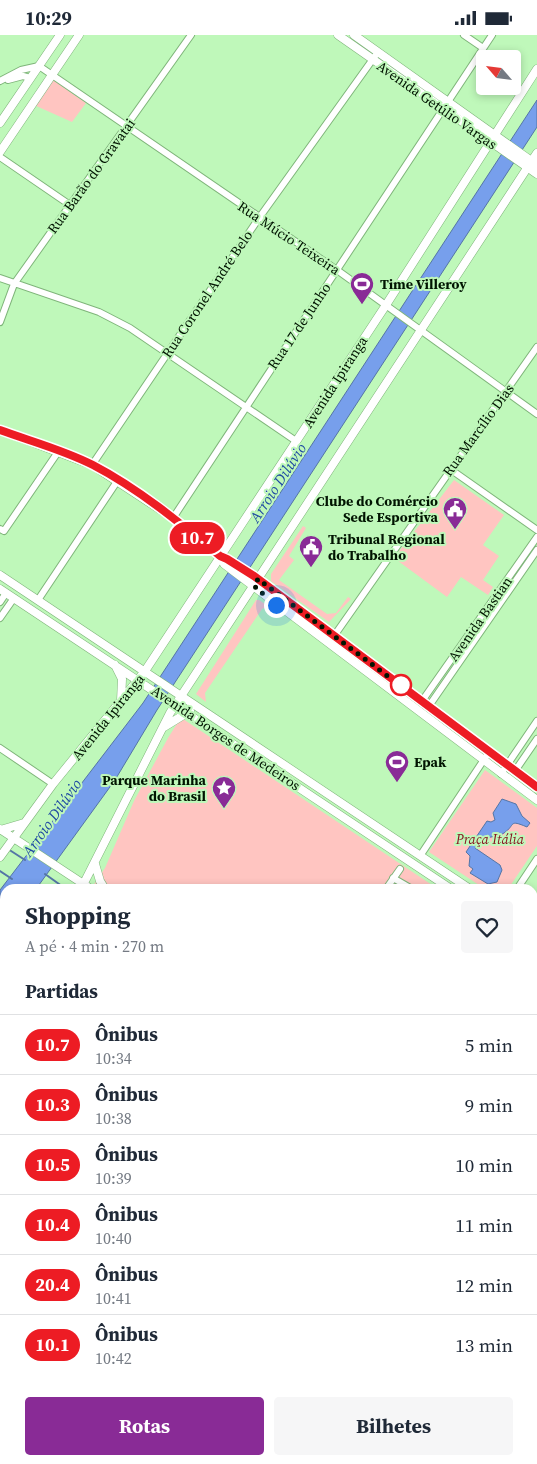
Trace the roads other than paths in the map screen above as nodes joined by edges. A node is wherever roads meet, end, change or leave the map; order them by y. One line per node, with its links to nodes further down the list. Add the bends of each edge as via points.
1 (60, 35): 11 (main road)
2 (79, 35): 13 (main road)
3 (191, 35): 19 (street, Rua Barão do Gravatai)
4 (338, 35): 10 (main road, Avenida Getúlio Vargas)
5 (354, 35): 9 (main road, Avenida Getúlio Vargas)
6 (464, 35): 8 (street)
7 (492, 35): 8 (street, Rua 17 de Junho)
8 (484, 48): 16 (street, Rua 17 de Junho)
9 (378, 52): 10 (street, Rua Coronel André Belo); 16 (main road, Avenida Getúlio Vargas)
10 (373, 59): 17 (main road, Avenida Getúlio Vargas); 27 (street, Rua Coronel André Belo)
11 (39, 66): 13 (street, Rua Múcio Teixeira); 14 (main road); 15 (street, via 21,70)
12 (537, 69): 20 (main road, Avenida Ipiranga)
13 (52, 74): 19 (street, Rua Múcio Teixeira); 21 (main road)
14 (30, 78): 15 (street, via 23,76); 18 (main road)
15 (0, 81)
16 (449, 101): 17 (street, Rua 17 de Junho); 20 (main road, Avenida Getúlio Vargas)
17 (444, 108): 20 (main road, Avenida Getúlio Vargas); 28 (street, Rua 17 de Junho)
18 (0, 123)
19 (128, 125): 26 (street, Rua Barão do Gravatai); 27 (street, Rua Múcio Teixeira)
20 (496, 141): 24 (main road, Avenida Getúlio Vargas); 31 (main road, Avenida Ipiranga)
21 (0, 152)
22 (537, 153): 24 (main road)
23 (0, 157): 26 (street)
24 (532, 165): 25 (main road, Avenida Getúlio Vargas); 33 (main road)
25 (537, 175)
26 (70, 205): 30 (street, Rua Barão do Gravatai)
27 (259, 218): 28 (street, Rua Múcio Teixeira); 35 (street, Rua Coronel André Belo)
28 (337, 270): 31 (street, Rua Múcio Teixeira); 37 (street, Rua 17 de Junho)
29 (0, 278): 30 (street)
30 (14, 284): 32 (street, Rua Barão do Gravatai); 35 (street, via 99,312 130,327)
31 (388, 307): 33 (street, Rua Múcio Teixeira); 40 (main road, Avenida Ipiranga)
32 (0, 322)
33 (418, 328): 36 (street, Rua Múcio Teixeira); 51 (main road)
34 (537, 347): 36 (street, Rua Marcílio Dias)
35 (167, 353): 37 (street); 42 (street, Rua Coronel André Belo)
36 (506, 391): 38 (street, Rua Múcio Teixeira); 43 (street, Rua Marcílio Dias)
37 (245, 407): 40 (street); 45 (street, Rua 17 de Junho)
38 (537, 414)
39 (0, 430): 41 (main road)
40 (296, 441): 50 (main road, Avenida Ipiranga)
41 (58, 452): 42 (main road); 46 (street)
42 (92, 465): 44 (main road)
43 (450, 469): 47 (street); 63 (street, Rua Marcílio Dias)
44 (118, 480): 45 (main road); 60 (street)
45 (173, 518): 50 (main road)
46 (2, 530)
47 (537, 530)
48 (537, 537): 54 (street, Avenida Bastian)
49 (537, 551): 57 (street, Avenida Bastian)
50 (223, 559): 53 (main road); 67 (main road, Avenida Ipiranga)
51 (267, 566): 53 (main road); 55 (main road)
52 (0, 575): 58 (main road)
53 (253, 580): 55 (main road); 69 (main road); 80 (main road)
54 (502, 587): 57 (street); 64 (street, Avenida Bastian)
55 (273, 590): 63 (main road)
56 (3, 591): 59 (main road, Avenida Borges de Medeiros); 61 (street)
57 (508, 592): 65 (street, Avenida Bastian)
58 (27, 593): 59 (main road); 60 (main road, Avenida Borges de Medeiros)
59 (14, 598): 62 (street); 66 (main road, Avenida Borges de Medeiros)
60 (38, 600): 67 (main road, Avenida Borges de Medeiros)
61 (0, 602)
62 (0, 618)
63 (334, 636): 72 (main road)
64 (458, 649): 65 (street); 72 (street, Avenida Bastian)
65 (465, 654): 72 (street, Avenida Bastian)
66 (114, 663): 68 (main road, Avenida Borges de Medeiros); 70 (main road, via 122,679)
67 (148, 674): 68 (main road, Avenida Ipiranga); 69 (main road, Avenida Borges de Medeiros)
68 (142, 682): 70 (main road, Avenida Ipiranga); 71 (main road, Avenida Borges de Medeiros)
69 (182, 696): 71 (main road); 73 (main road, Avenida Borges de Medeiros)
70 (121, 701): 84 (main road, Avenida Ipiranga)
71 (176, 704): 74 (main road, Avenida Borges de Medeiros); 76 (main road)
72 (425, 704): 79 (main road)
73 (199, 707): 74 (main road); 90 (main road, Avenida Borges de Medeiros)
74 (188, 712): 76 (main road); 92 (main road, Avenida Borges de Medeiros)
75 (537, 721): 81 (street)
76 (162, 728): 94 (main road)
77 (537, 739): 82 (street)
78 (0, 748): 84 (street)
79 (489, 751): 80 (street); 81 (main road)
80 (483, 761): 83 (main road); 90 (street)
81 (507, 765): 82 (main road); 83 (street)
82 (515, 771): 85 (main road)
83 (501, 774): 86 (main road)
84 (53, 784): 87 (main road, Avenida Ipiranga)
85 (537, 787)
86 (537, 800)
87 (24, 823): 88 (main road); 89 (main road, Avenida Ipiranga)
88 (0, 829): 89 (main road)
89 (13, 838): 91 (main road, Avenida Ipiranga); 96 (main road)
90 (420, 856): 102 (main road, Avenida Borges de Medeiros)
91 (0, 857)
92 (404, 857): 95 (street); 101 (main road, Avenida Borges de Medeiros)
93 (537, 859): 103 (street)
94 (95, 864): 97 (main road); 98 (main road)
95 (393, 878): 99 (street); 100 (street)
96 (81, 884)
97 (86, 884)
98 (102, 884)
99 (389, 884)
100 (403, 884)
101 (444, 884)
102 (462, 884)
103 (520, 884)

